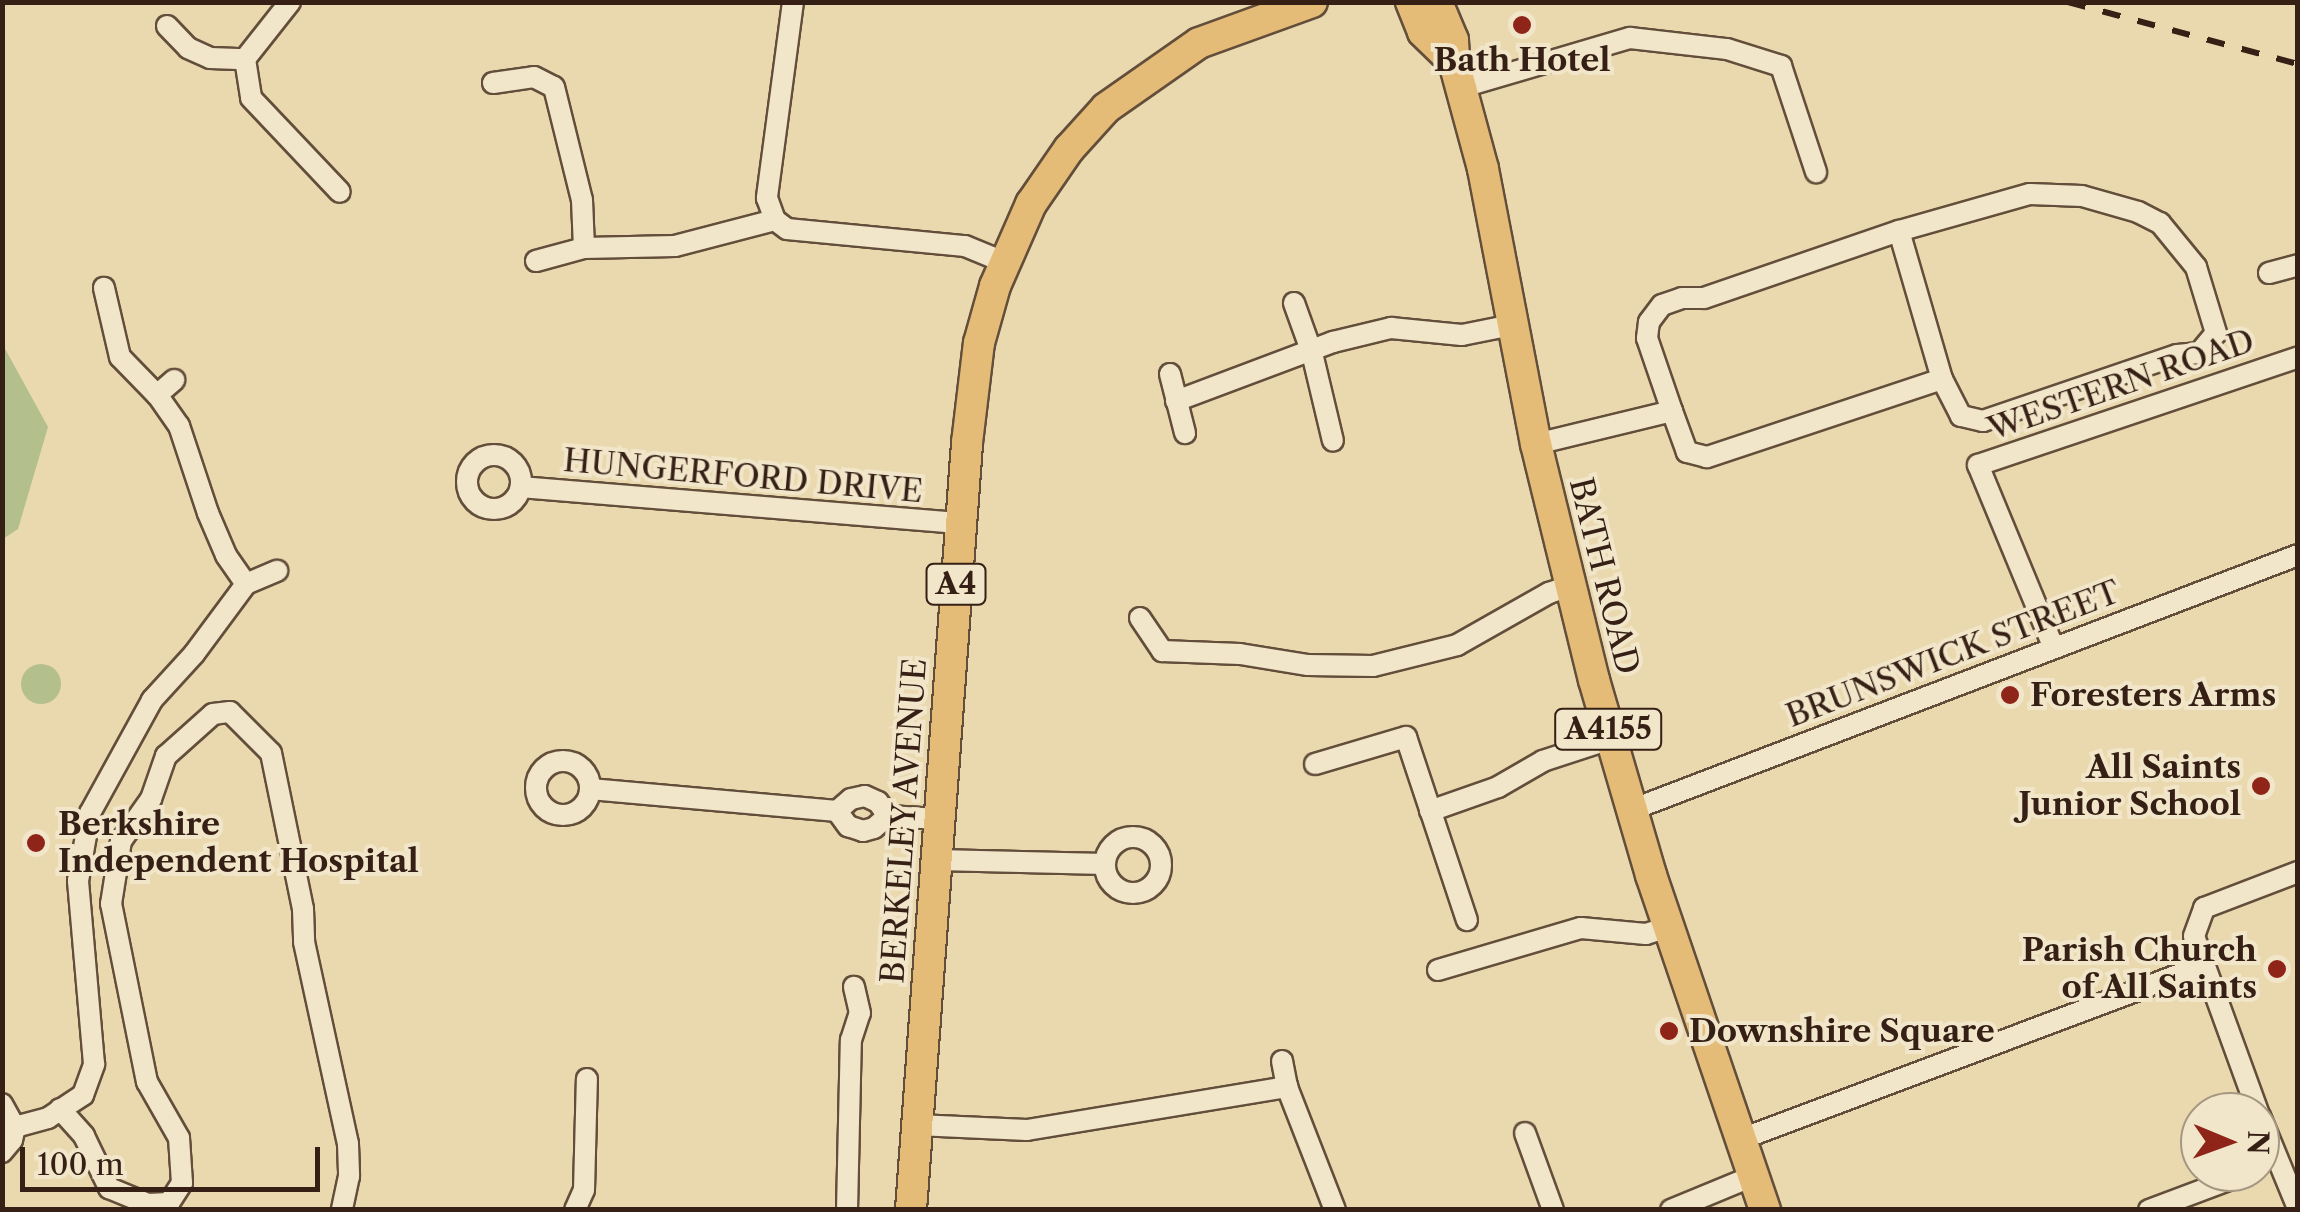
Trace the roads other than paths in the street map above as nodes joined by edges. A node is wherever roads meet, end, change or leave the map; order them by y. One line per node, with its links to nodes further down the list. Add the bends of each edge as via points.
1 (290, 2): 7 (street)
2 (793, 2): 12 (street, via 768,198)
3 (1312, 2): 16 (main road, BERKELEY AVENUE / A4, via 1199,44 1117,98 1058,163)
4 (1412, 2): 8 (main road, BATH ROAD / A4155, via 1423,32)
5 (1436, 2): 8 (main road, BATH ROAD / A4155)
6 (167, 26): 7 (street, via 188,48 210,58)
7 (245, 59): 11 (street, via 252,98)
8 (1458, 75): 10 (street, via 1630,38 1727,49 1781,66); 21 (main road, BATH ROAD / A4155)
9 (493, 83): 14 (street, via 534,77 554,87 582,200)
10 (1816, 172)
11 (340, 192)
12 (775, 220): 14 (street, via 675,246); 16 (street, via 787,229 966,246)
13 (1899, 231): 25 (street); 25 (street, via 2030,194 2082,196 2138,212 2160,223 2196,266 2216,333 2199,353 1982,421 1961,416); 29 (street, via 1704,298 1662,305 1647,338)
14 (584, 248): 15 (street)
15 (536, 260)
16 (1004, 262): 34 (main road, BERKELEY AVENUE / A4, via 979,344)
17 (2298, 266): 18 (street)
18 (2269, 273)
19 (104, 288): 27 (street, via 120,358)
20 (1292, 302): 22 (street)
21 (1512, 324): 22 (street, via 1462,335 1390,328); 32 (main road, BATH ROAD / A4155)
22 (1312, 353): 28 (street); 31 (street)
23 (2298, 357): 40 (street, WESTERN ROAD, via 1978,466)
24 (1170, 374): 28 (street)
25 (1942, 379): 29 (street, via 1707,457 1687,452)
26 (174, 380): 27 (street)
27 (157, 395): 37 (street, via 179,426 208,513)
28 (1176, 400): 30 (street)
29 (1672, 411): 32 (street)
30 (1185, 432)
31 (1333, 441)
32 (1536, 444): 38 (main road, BATH ROAD / A4155)
33 (521, 487): 34 (street, HUNGERFORD DRIVE)
34 (961, 523): 48 (main road, BERKELEY AVENUE / A4)
35 (2298, 555): 40 (street, BRUNSWICK STREET)
36 (277, 571): 37 (street)
37 (246, 584): 62 (street, via 152,700 90,814 78,882 94,1064 82,1095)
38 (1570, 586): 39 (street, via 1457,645 1372,666 1162,650); 41 (main road, BATH ROAD / A4155)
39 (1140, 618)
40 (2053, 646): 44 (street, BRUNSWICK STREET)
41 (1610, 739): 44 (main road, BATH ROAD / A4155); 46 (street)
42 (1314, 764): 46 (street, via 1406,737)
43 (590, 789): 45 (street)
44 (1631, 810): 53 (main road, BATH ROAD / A4155)
45 (837, 811): 47 (street, via 848,826 863,831); 47 (street, via 865,796)
46 (1430, 812): 52 (street)
47 (888, 816): 48 (street)
48 (939, 819): 49 (main road, BERKELEY AVENUE / A4)
49 (936, 860): 50 (street); 63 (main road, BERKELEY AVENUE / A4)
50 (1105, 864)
51 (2298, 872): 54 (street, via 2204,908 2194,936)
52 (1468, 920)
53 (1668, 927): 55 (street, via 1646,934 1581,928); 66 (main road, BATH ROAD / A4155)
54 (2203, 966): 60 (street); 66 (street)
55 (1438, 970)
56 (854, 987): 74 (street, via 860,1013 851,1040)
57 (1282, 1061): 59 (street)
58 (587, 1079): 73 (street, via 584,1190)
59 (1287, 1087): 63 (street, via 1027,1130); 76 (street)
60 (2251, 1092)
61 (2, 1104): 64 (street)
62 (60, 1110): 64 (street); 72 (street, via 84,1136 109,1188 148,1204 169,1203 182,1184 178,1138 148,1082 111,904 121,841 151,800 166,756 213,714 230,712 271,753 348,1144)
63 (916, 1125): 75 (main road, BERKELEY AVENUE / A4)
64 (15, 1127): 67 (street)
65 (1525, 1133): 77 (street)
66 (1740, 1140): 68 (main road, BATH ROAD / A4155)
67 (2, 1152)
68 (1753, 1176): 78 (street); 79 (main road, BATH ROAD / A4155)
69 (2280, 1182): 71 (street)
70 (2197, 1192): 80 (street)
71 (2298, 1208)
72 (342, 1210)
73 (575, 1210)
74 (847, 1210)
75 (911, 1210)
76 (1335, 1210)
77 (1553, 1210)
78 (1671, 1210)
79 (1765, 1210)
80 (2149, 1210)

